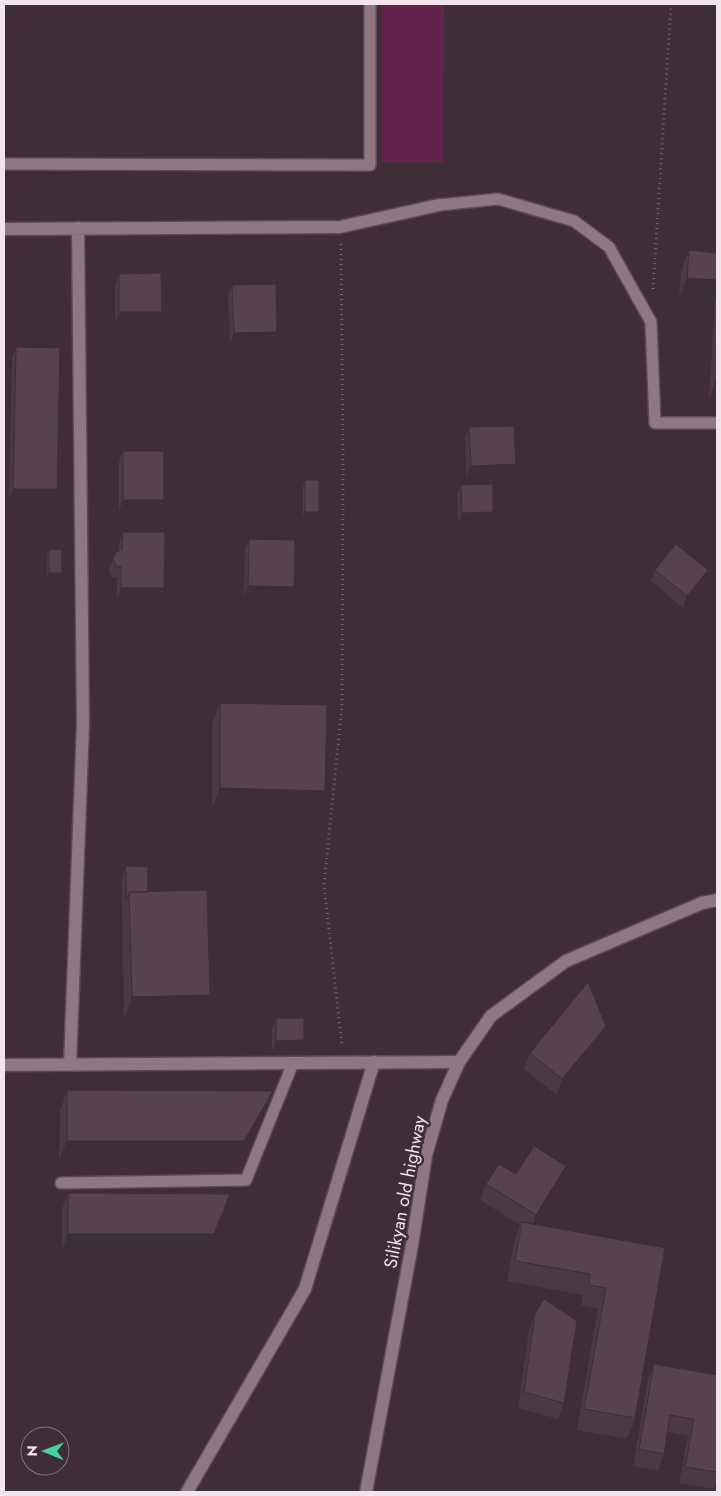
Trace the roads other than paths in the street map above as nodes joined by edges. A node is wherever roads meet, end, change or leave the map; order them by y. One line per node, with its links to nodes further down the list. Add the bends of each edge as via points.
1 (370, 4): 2 (lane, via 370,165)
2 (4, 164)
3 (439, 205): 4 (street, via 340,227); 6 (lane, via 498,199 574,221 609,247 651,322 655,423)
4 (78, 228): 5 (street); 12 (street, via 83,724)
5 (4, 229)
6 (717, 423)
7 (717, 900): 9 (street, Silikyan old highway, via 702,903 566,961 491,1016)
8 (374, 1062): 9 (street); 10 (street); 14 (street, via 305,1289)
9 (459, 1062): 15 (street, Silikyan old highway, via 442,1100 426,1155)
10 (293, 1063): 12 (street); 13 (lane, via 246,1180)
11 (4, 1065): 12 (street)
12 (70, 1065)
13 (61, 1183)
14 (187, 1492)
15 (366, 1492)

